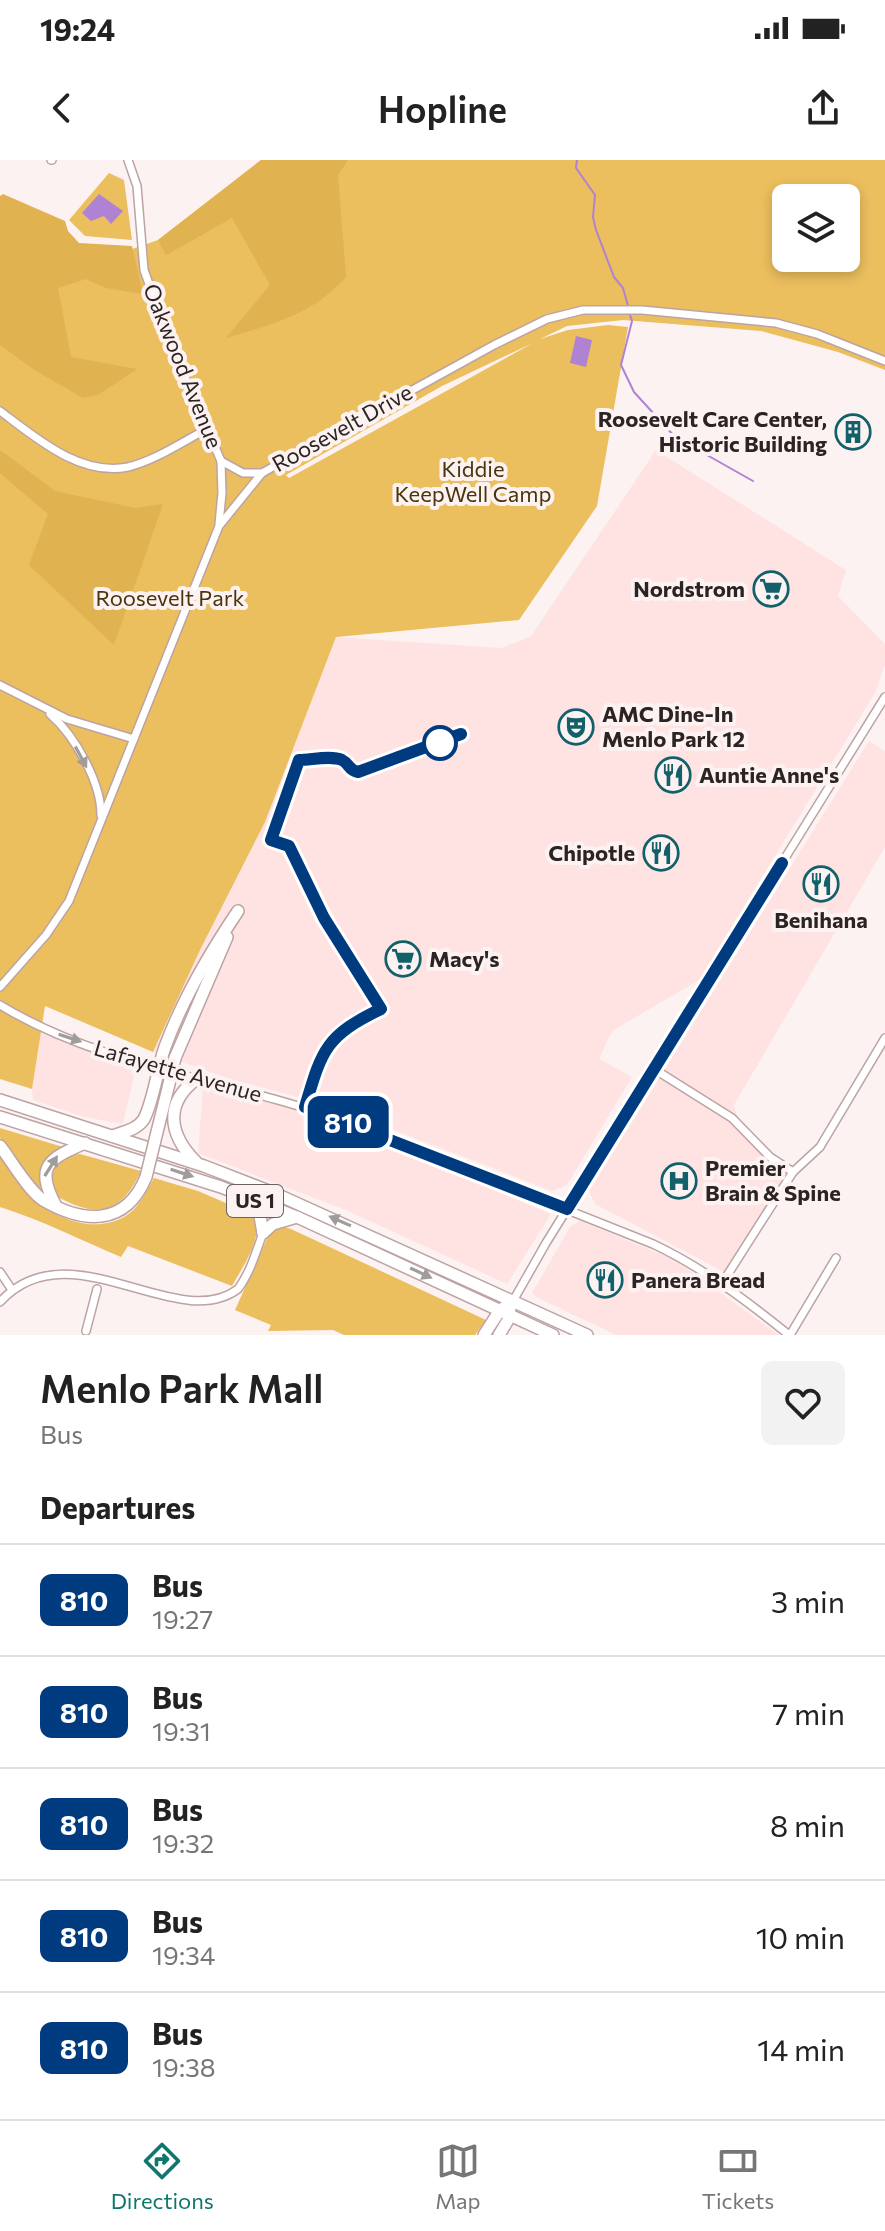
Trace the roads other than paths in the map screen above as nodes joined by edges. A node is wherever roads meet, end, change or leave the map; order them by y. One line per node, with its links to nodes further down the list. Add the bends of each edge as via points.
1 (128, 160): 4 (street, Oakwood Avenue, via 137,186 144,270)
2 (885, 361): 6 (street, Roosevelt Drive, via 791,326 752,319 583,310 547,319)
3 (0, 411): 4 (street, via 53,449 103,468 142,462)
4 (207, 429): 5 (street, Oakwood Avenue)
5 (221, 461): 6 (street, via 243,473); 7 (street, Oakwood Avenue)
6 (262, 473): 7 (street, Roosevelt Drive)
7 (219, 526): 11 (street, Roosevelt Drive)
8 (0, 685): 10 (street)
9 (885, 697): 17 (street)
10 (39, 705): 11 (street, via 85,726); 12 (street, one-way to 12, via 62,725 77,749 100,801)
11 (134, 739): 12 (street, Roosevelt Drive)
12 (100, 821): 13 (street, Roosevelt Drive, via 69,901)
13 (0, 987)
14 (0, 1005): 16 (street, Lafayette Avenue, one-way to 16, via 57,1034)
15 (885, 1038): 25 (street, via 821,1141)
16 (157, 1069): 18 (street, Lafayette Avenue); 21 (highway, via 145,1117 135,1128); 27 (highway, bridge, via 206,958 238,911 175,1058 146,1177 134,1199 108,1215 83,1216)
17 (654, 1069): 25 (street, via 732,1118 770,1157); 28 (street)
18 (198, 1078): 24 (highway, via 180,1096 174,1121 178,1141); 28 (street, Lafayette Avenue, via 327,1115)
19 (0, 1100): 21 (highway, US 1)
20 (0, 1117): 22 (highway, US 1)
21 (111, 1136): 24 (highway, US 1)
22 (85, 1143): 26 (highway, US 1, one-way to 26); 27 (highway, one-way to 22, via 46,1187 46,1169 58,1154)
23 (0, 1146): 27 (highway, via 38,1195)
24 (199, 1165): 37 (highway, US 1, one-way to 24, via 333,1218)
25 (793, 1172): 33 (street)
26 (244, 1196): 29 (highway, US 1); 30 (highway, via 260,1216)
27 (55, 1204)
28 (567, 1209): 33 (street, Lafayette Avenue, via 671,1252); 37 (street)
29 (297, 1217): 30 (highway); 40 (highway, US 1, one-way to 40)
30 (263, 1233): 39 (street, via 238,1289)
31 (836, 1258): 46 (street)
32 (0, 1272): 35 (street)
33 (721, 1285): 46 (street, Lafayette Avenue)
34 (97, 1289): 35 (street, via 47,1278); 36 (street); 41 (street)
35 (12, 1290): 38 (street)
36 (112, 1294)
37 (513, 1301): 40 (highway); 45 (highway, US 1)
38 (0, 1302)
39 (210, 1311)
40 (506, 1313): 42 (highway); 43 (highway); 44 (highway, US 1)
41 (86, 1331)
42 (484, 1335)
43 (499, 1335)
44 (552, 1335)
45 (587, 1335)
46 (790, 1335)

